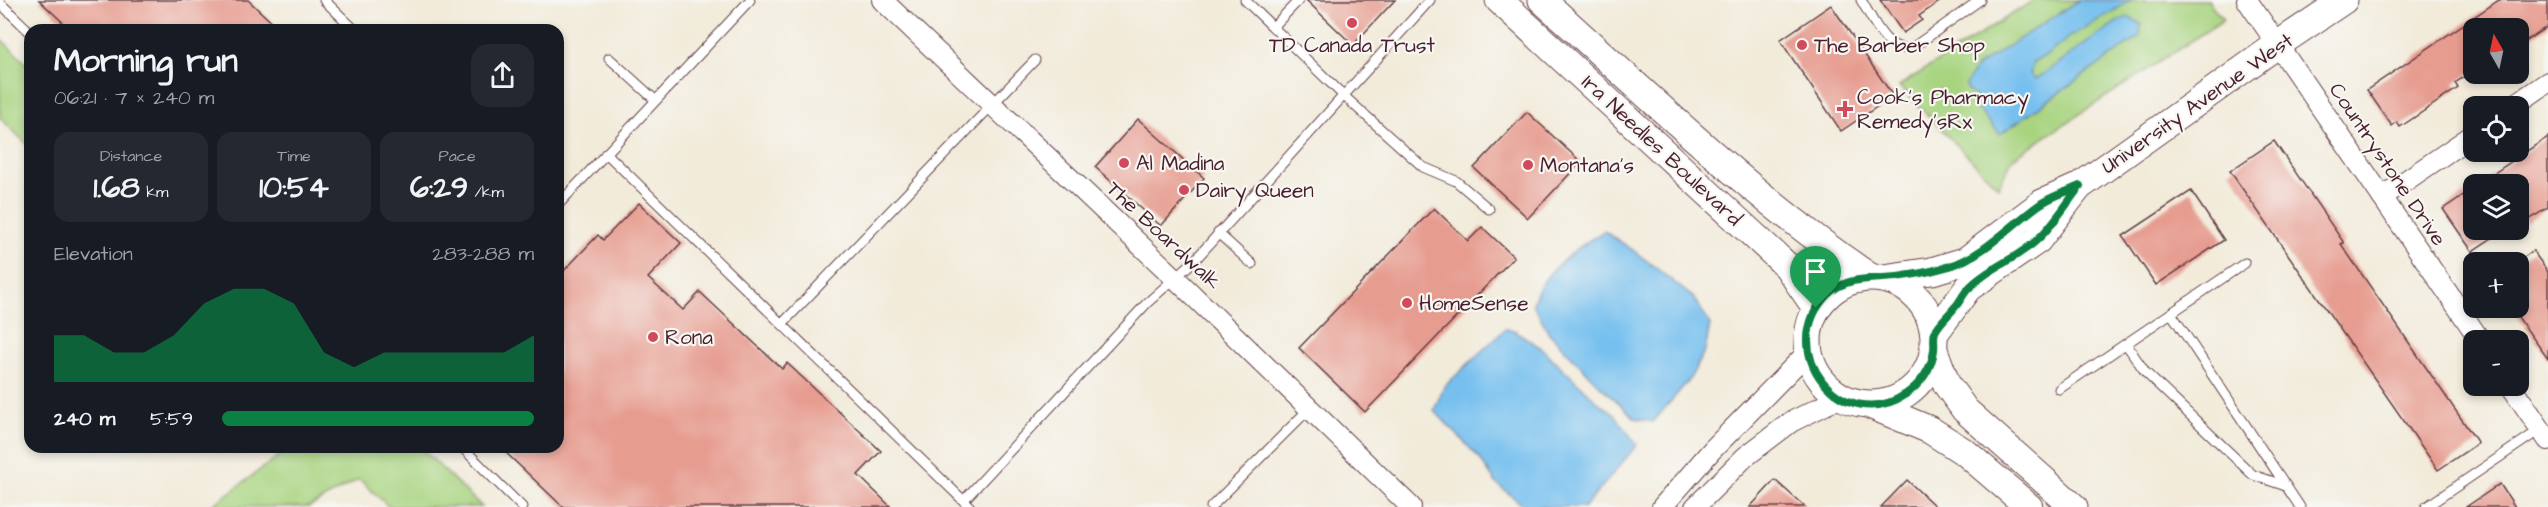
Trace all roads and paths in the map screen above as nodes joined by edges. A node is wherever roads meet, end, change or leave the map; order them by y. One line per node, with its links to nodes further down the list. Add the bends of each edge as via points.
1 (324, 0): 14 (lane)
2 (750, 0): 23 (lane)
3 (882, 0): 24 (street, The Boardwalk)
4 (1245, 0): 16 (lane)
5 (1299, 0): 16 (lane)
6 (1430, 0): 21 (lane)
7 (1499, 0): 36 (main road, Ira Needles Boulevard, via 1787,266)
8 (1542, 0): 35 (main road, Ira Needles Boulevard, via 1814,240)
9 (1861, 0): 10 (lane, via 1891,46 1902,50 1912,48)
10 (1980, 0)
11 (2247, 0): 17 (street, Countrystone Drive)
12 (2344, 0): 17 (main road, University Avenue West)
13 (0, 3): 15 (lane)
14 (349, 24)
15 (24, 27)
16 (1273, 27): 21 (lane)
17 (2277, 45): 27 (main road, University Avenue West); 28 (street, Countrystone Drive)
18 (609, 58): 23 (lane)
19 (1035, 60): 24 (lane)
20 (2548, 82): 22 (street)
21 (1344, 96): 30 (lane, via 1423,167 1456,180); 31 (lane)
22 (2528, 96)
23 (654, 99): 26 (lane)
24 (992, 105): 34 (street, The Boardwalk); 38 (lane)
25 (2463, 142): 28 (street)
26 (606, 153): 29 (lane); 38 (lane)
27 (2080, 186): 35 (main road, University Avenue West, via 2042,203 1965,261 1932,271); 40 (main road, University Avenue West, via 2038,240 1968,288)
28 (2382, 197): 39 (street, Countrystone Drive)
29 (564, 198)
30 (1489, 209)
31 (1218, 233): 33 (lane); 34 (lane)
32 (2245, 263): 37 (lane)
33 (1252, 264)
34 (1175, 278): 47 (street, The Boardwalk); 51 (lane, via 1147,303)
35 (1876, 278): 36 (main road, via 1849,281 1830,292); 40 (main road, via 1902,285 1917,297 1929,313)
36 (1816, 308): 42 (main road, via 1807,336)
37 (2171, 313): 41 (lane); 50 (lane)
38 (782, 324): 51 (lane)
39 (2473, 330)
40 (1934, 341): 46 (main road, via 1929,367 1919,383 1905,395); 58 (main road, via 1947,385 1965,410)
41 (2126, 344): 43 (lane); 50 (lane, via 2146,373 2253,476)
42 (1808, 352): 45 (main road, via 1825,386); 55 (street)
43 (2059, 389)
44 (2518, 396): 48 (street)
45 (1841, 397): 46 (main road); 56 (street, via 1791,422 1745,457)
46 (1870, 405): 57 (main road, via 1930,430 1966,453)
47 (1310, 408): 53 (lane); 54 (street, The Boardwalk)
48 (2544, 435): 60 (lane)
49 (468, 453): 52 (lane)
50 (2286, 486): 59 (lane)
51 (967, 504)
52 (522, 507)
53 (1211, 507)
54 (1411, 507)
55 (1662, 507)
56 (1695, 507)
57 (2029, 507)
58 (2074, 507)
59 (2300, 507)
60 (2426, 507)

